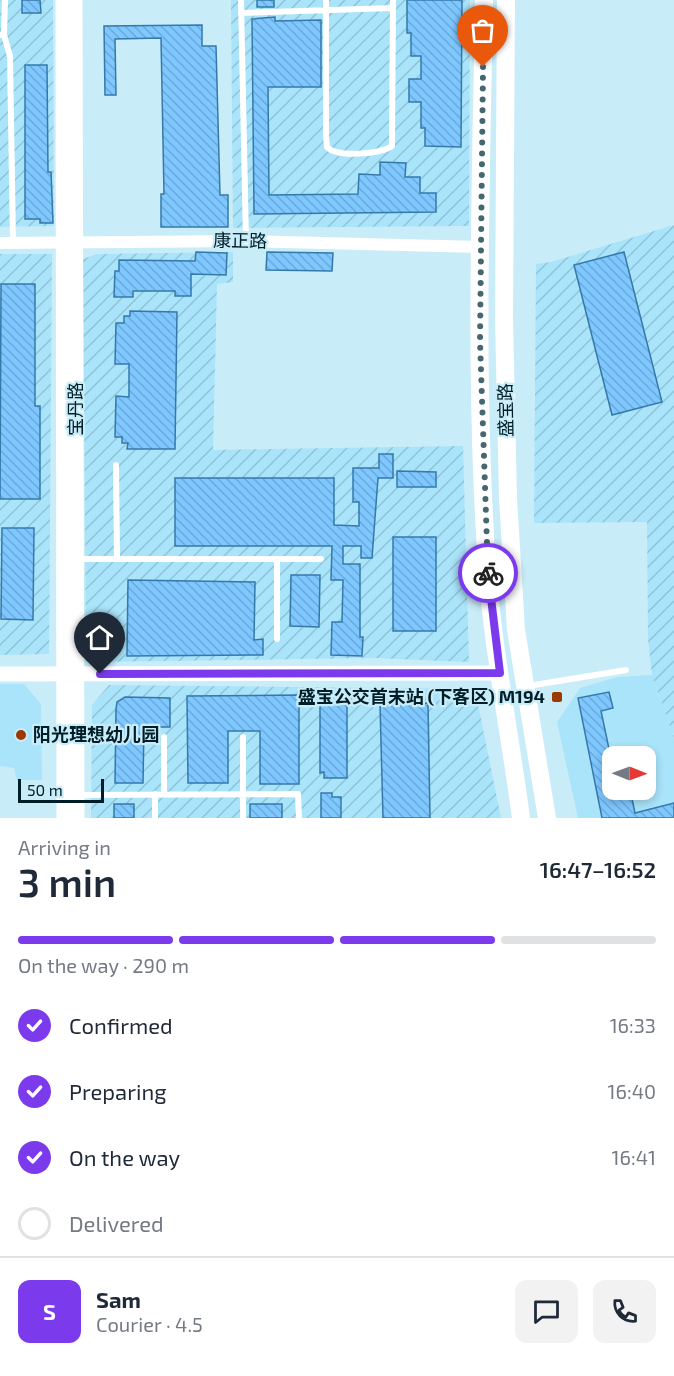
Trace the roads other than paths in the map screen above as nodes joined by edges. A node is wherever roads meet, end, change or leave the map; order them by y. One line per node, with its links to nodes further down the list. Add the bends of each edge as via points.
1 (5, 0): 12 (lane)
2 (63, 0): 14 (street, 宝丹路)
3 (75, 0): 14 (street, 宝丹路)
4 (241, 0): 11 (lane)
5 (326, 0): 10 (lane)
6 (393, 0): 9 (lane)
7 (484, 0): 16 (main road, 盛宝路)
8 (506, 0): 27 (main road, 盛宝路, via 504,318 508,498 516,630)
9 (393, 8): 10 (lane); 10 (lane, via 394,139 392,146 373,153 337,153 327,147)
10 (326, 9): 11 (lane)
11 (241, 13): 13 (lane)
12 (2, 35): 15 (lane, via 10,56)
13 (246, 241): 14 (street, 康正路); 16 (street, 康正路)
14 (69, 242): 15 (street, 康正路); 21 (street, 宝丹路); 26 (street, 宝丹路)
15 (6, 243)
16 (480, 247): 24 (main road, 盛宝路, via 487,567)
17 (116, 465): 18 (lane)
18 (117, 559): 19 (lane); 21 (lane)
19 (277, 559): 20 (lane); 22 (lane)
20 (321, 559)
21 (76, 560): 26 (street, 宝丹路)
22 (277, 639)
23 (626, 670): 27 (lane)
24 (500, 673): 26 (street); 39 (main road, 盛宝路)
25 (0, 674): 26 (street)
26 (70, 674): 33 (street, 宝丹路)
27 (524, 686): 40 (main road, 盛宝路)
28 (243, 736): 32 (lane)
29 (164, 737): 31 (lane)
30 (155, 794): 31 (lane); 33 (lane); 36 (lane)
31 (164, 794): 32 (lane)
32 (243, 794): 37 (lane); 38 (lane, via 298,794)
33 (70, 795): 34 (street, 宝丹路); 35 (street, 宝丹路)
34 (64, 818)
35 (77, 818)
36 (155, 818)
37 (243, 818)
38 (299, 818)
39 (521, 818)
40 (547, 818)

